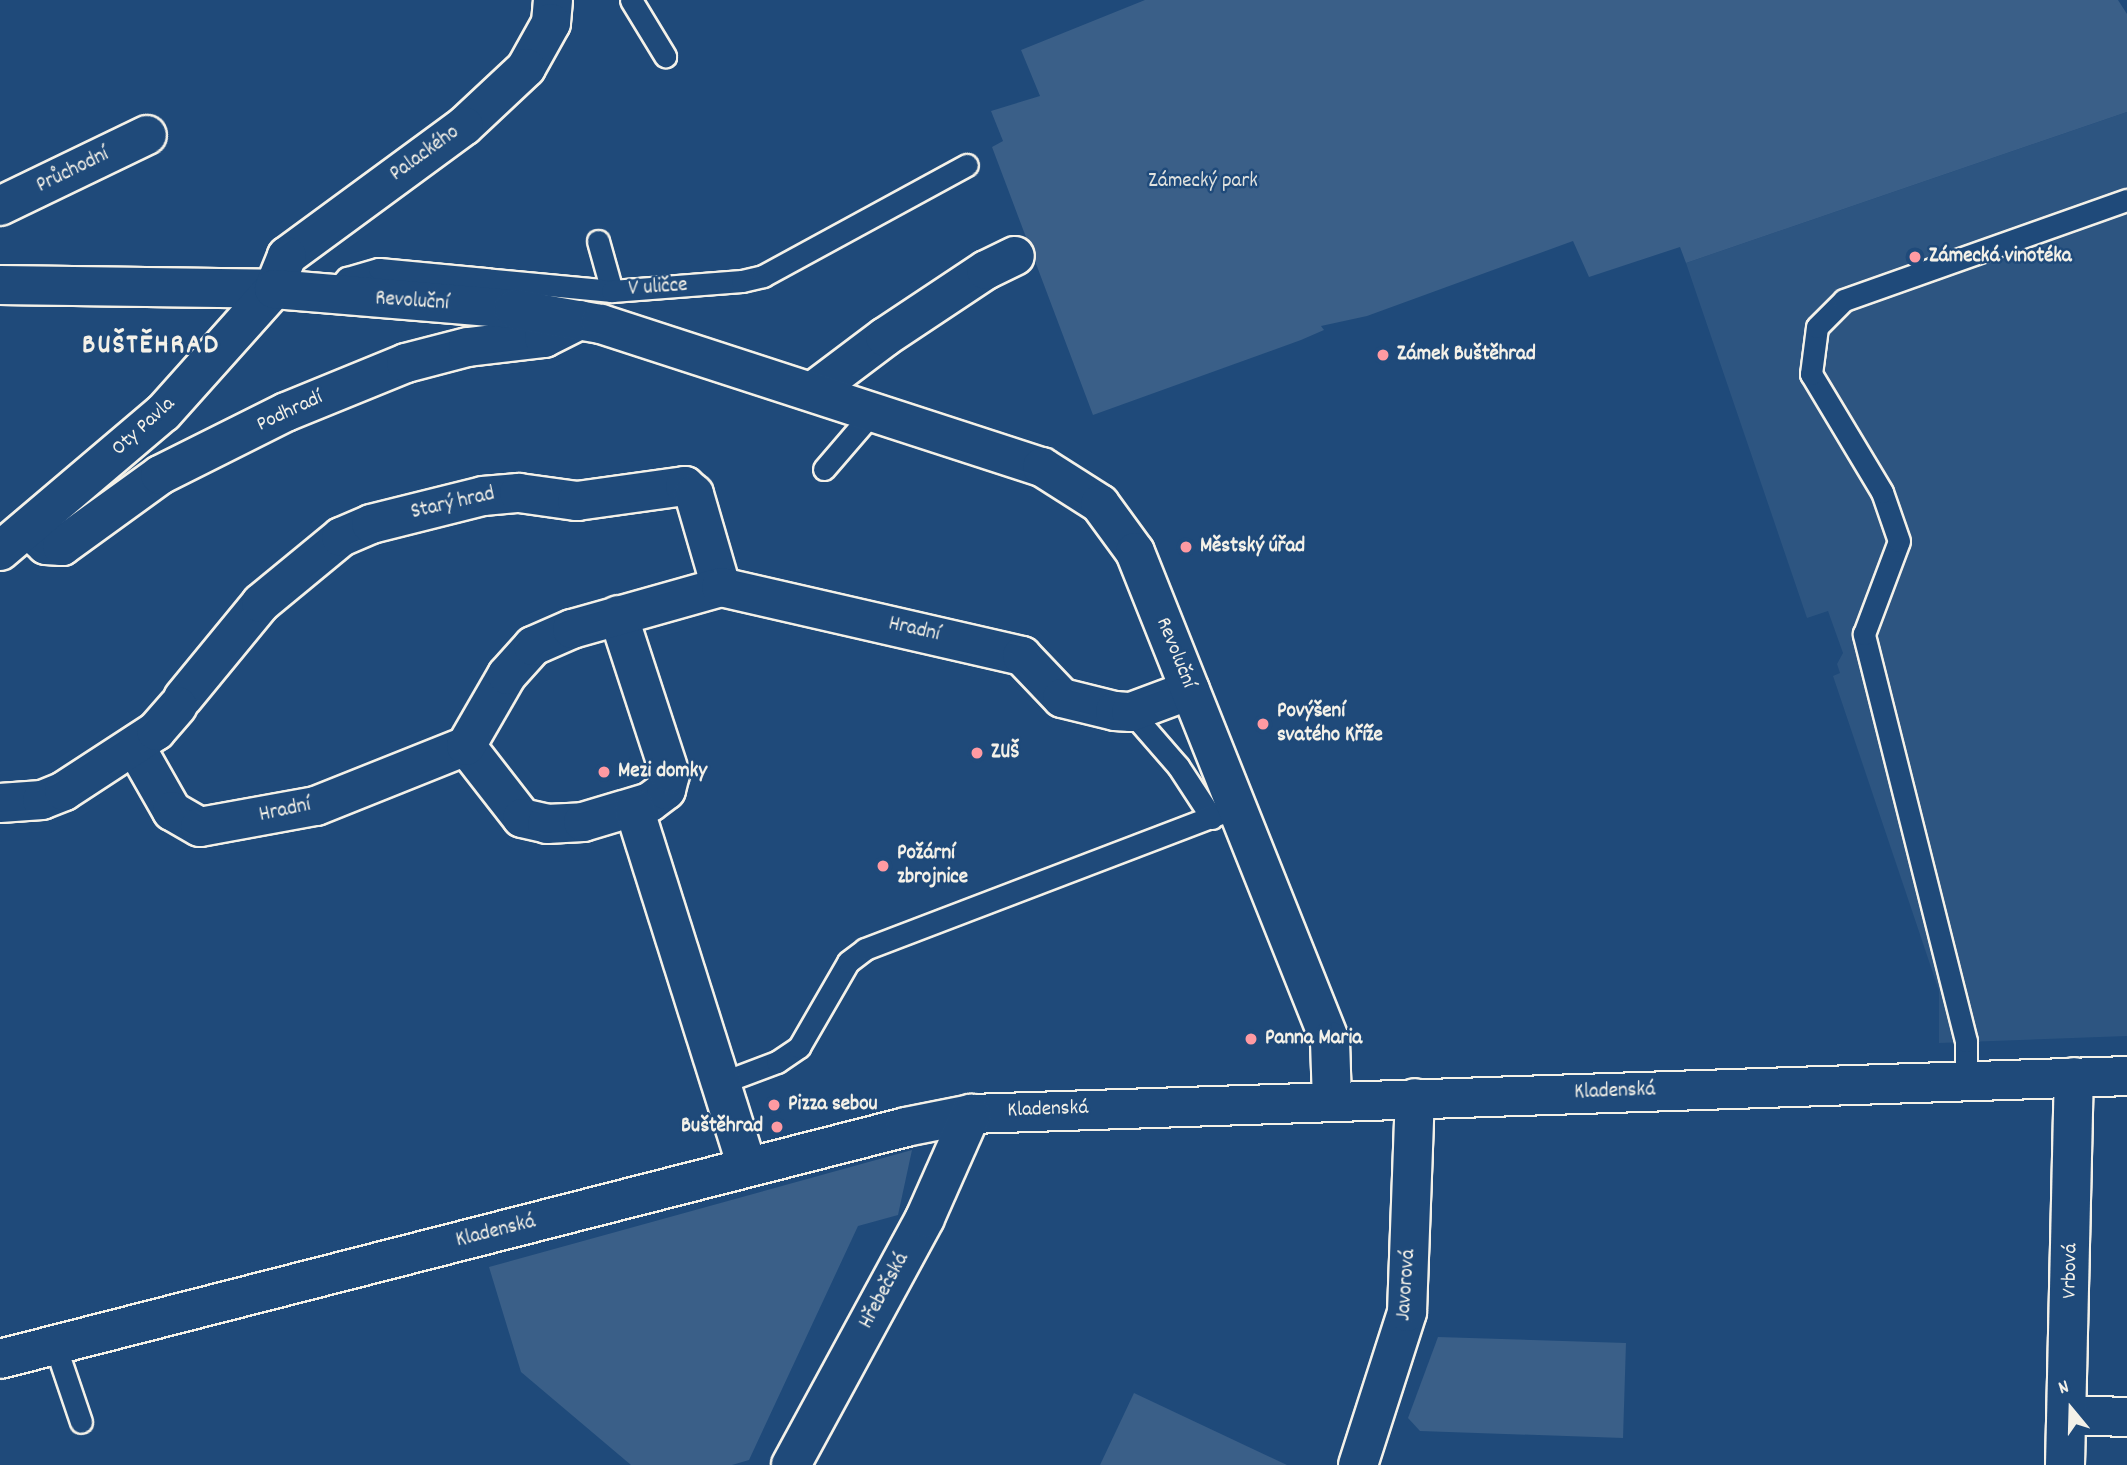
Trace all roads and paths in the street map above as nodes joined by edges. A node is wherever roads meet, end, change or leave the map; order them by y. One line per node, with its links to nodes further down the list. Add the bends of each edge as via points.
1 (553, 0): 11 (street, Palackého, via 551,23 526,68 464,126 295,249 277,273)
2 (631, 0): 3 (lane)
3 (665, 56)
4 (147, 135): 7 (street, Průchodní)
5 (967, 165): 12 (lane, V uličce, via 763,276)
6 (2127, 200): 30 (lane, via 1844,300 1817,327 1811,374 1882,492 1899,541 1864,634 1966,1041)
7 (0, 206)
8 (598, 240): 12 (lane)
9 (1015, 256): 15 (street, via 885,337)
10 (0, 285): 11 (street, Revoluční)
11 (274, 289): 13 (street, Revoluční); 18 (street, Oty Pavla, via 163,413)
12 (612, 291): 13 (lane, V uličce, via 379,269 347,278)
13 (331, 297): 14 (street, Revoluční, via 514,309)
14 (580, 320): 15 (street, Revoluční); 18 (street, Podhradí, via 544,338 468,347 406,363 286,412 160,475 62,546)
15 (813, 393): 16 (street, Revoluční)
16 (873, 412): 17 (lane); 21 (street, Revoluční, via 1042,467 1100,505 1135,552)
17 (824, 469)
18 (14, 539)
19 (721, 587): 20 (street, Hradní); 22 (street, Hradní, via 1022,656 1062,698); 23 (street, Starý hrad, via 694,494 685,486 577,500 519,493 483,496 371,524 341,537 261,603 163,726)
20 (618, 615): 24 (street, Hradní, via 558,634 525,653); 26 (street, via 670,774 660,796)
21 (1190, 690): 22 (street); 27 (street, Revoluční)
22 (1130, 712): 27 (lane)
23 (135, 746): 24 (street, Hradní, via 172,811 200,827 316,806); 25 (street, Starý hrad, via 52,797)
24 (466, 746): 26 (street, via 515,812 531,822 583,822)
25 (0, 803)
26 (634, 807): 31 (street)
27 (1224, 813): 31 (lane, via 865,949 848,962 799,1047 778,1062); 33 (street, Revoluční, via 1330,1041)
28 (2127, 1076): 29 (street, Kladenská)
29 (2074, 1077): 30 (street, Kladenská); 38 (street, Vrbová)
30 (1966, 1081): 32 (street, Kladenská)
31 (721, 1083): 35 (street)
32 (1415, 1098): 33 (street, Kladenská); 42 (street, Javorová, via 1408,1312)
33 (1332, 1102): 34 (street, Kladenská)
34 (971, 1114): 35 (street, Kladenská); 41 (street, Hřebečská, via 925,1218)
35 (747, 1167): 36 (street, Kladenská)
36 (55, 1345): 37 (street, Kladenská); 40 (lane)
37 (0, 1359)
38 (2069, 1415): 39 (street); 43 (street, Vrbová)
39 (2127, 1417)
40 (81, 1422)
41 (791, 1465)
42 (1358, 1465)
43 (2065, 1465)

